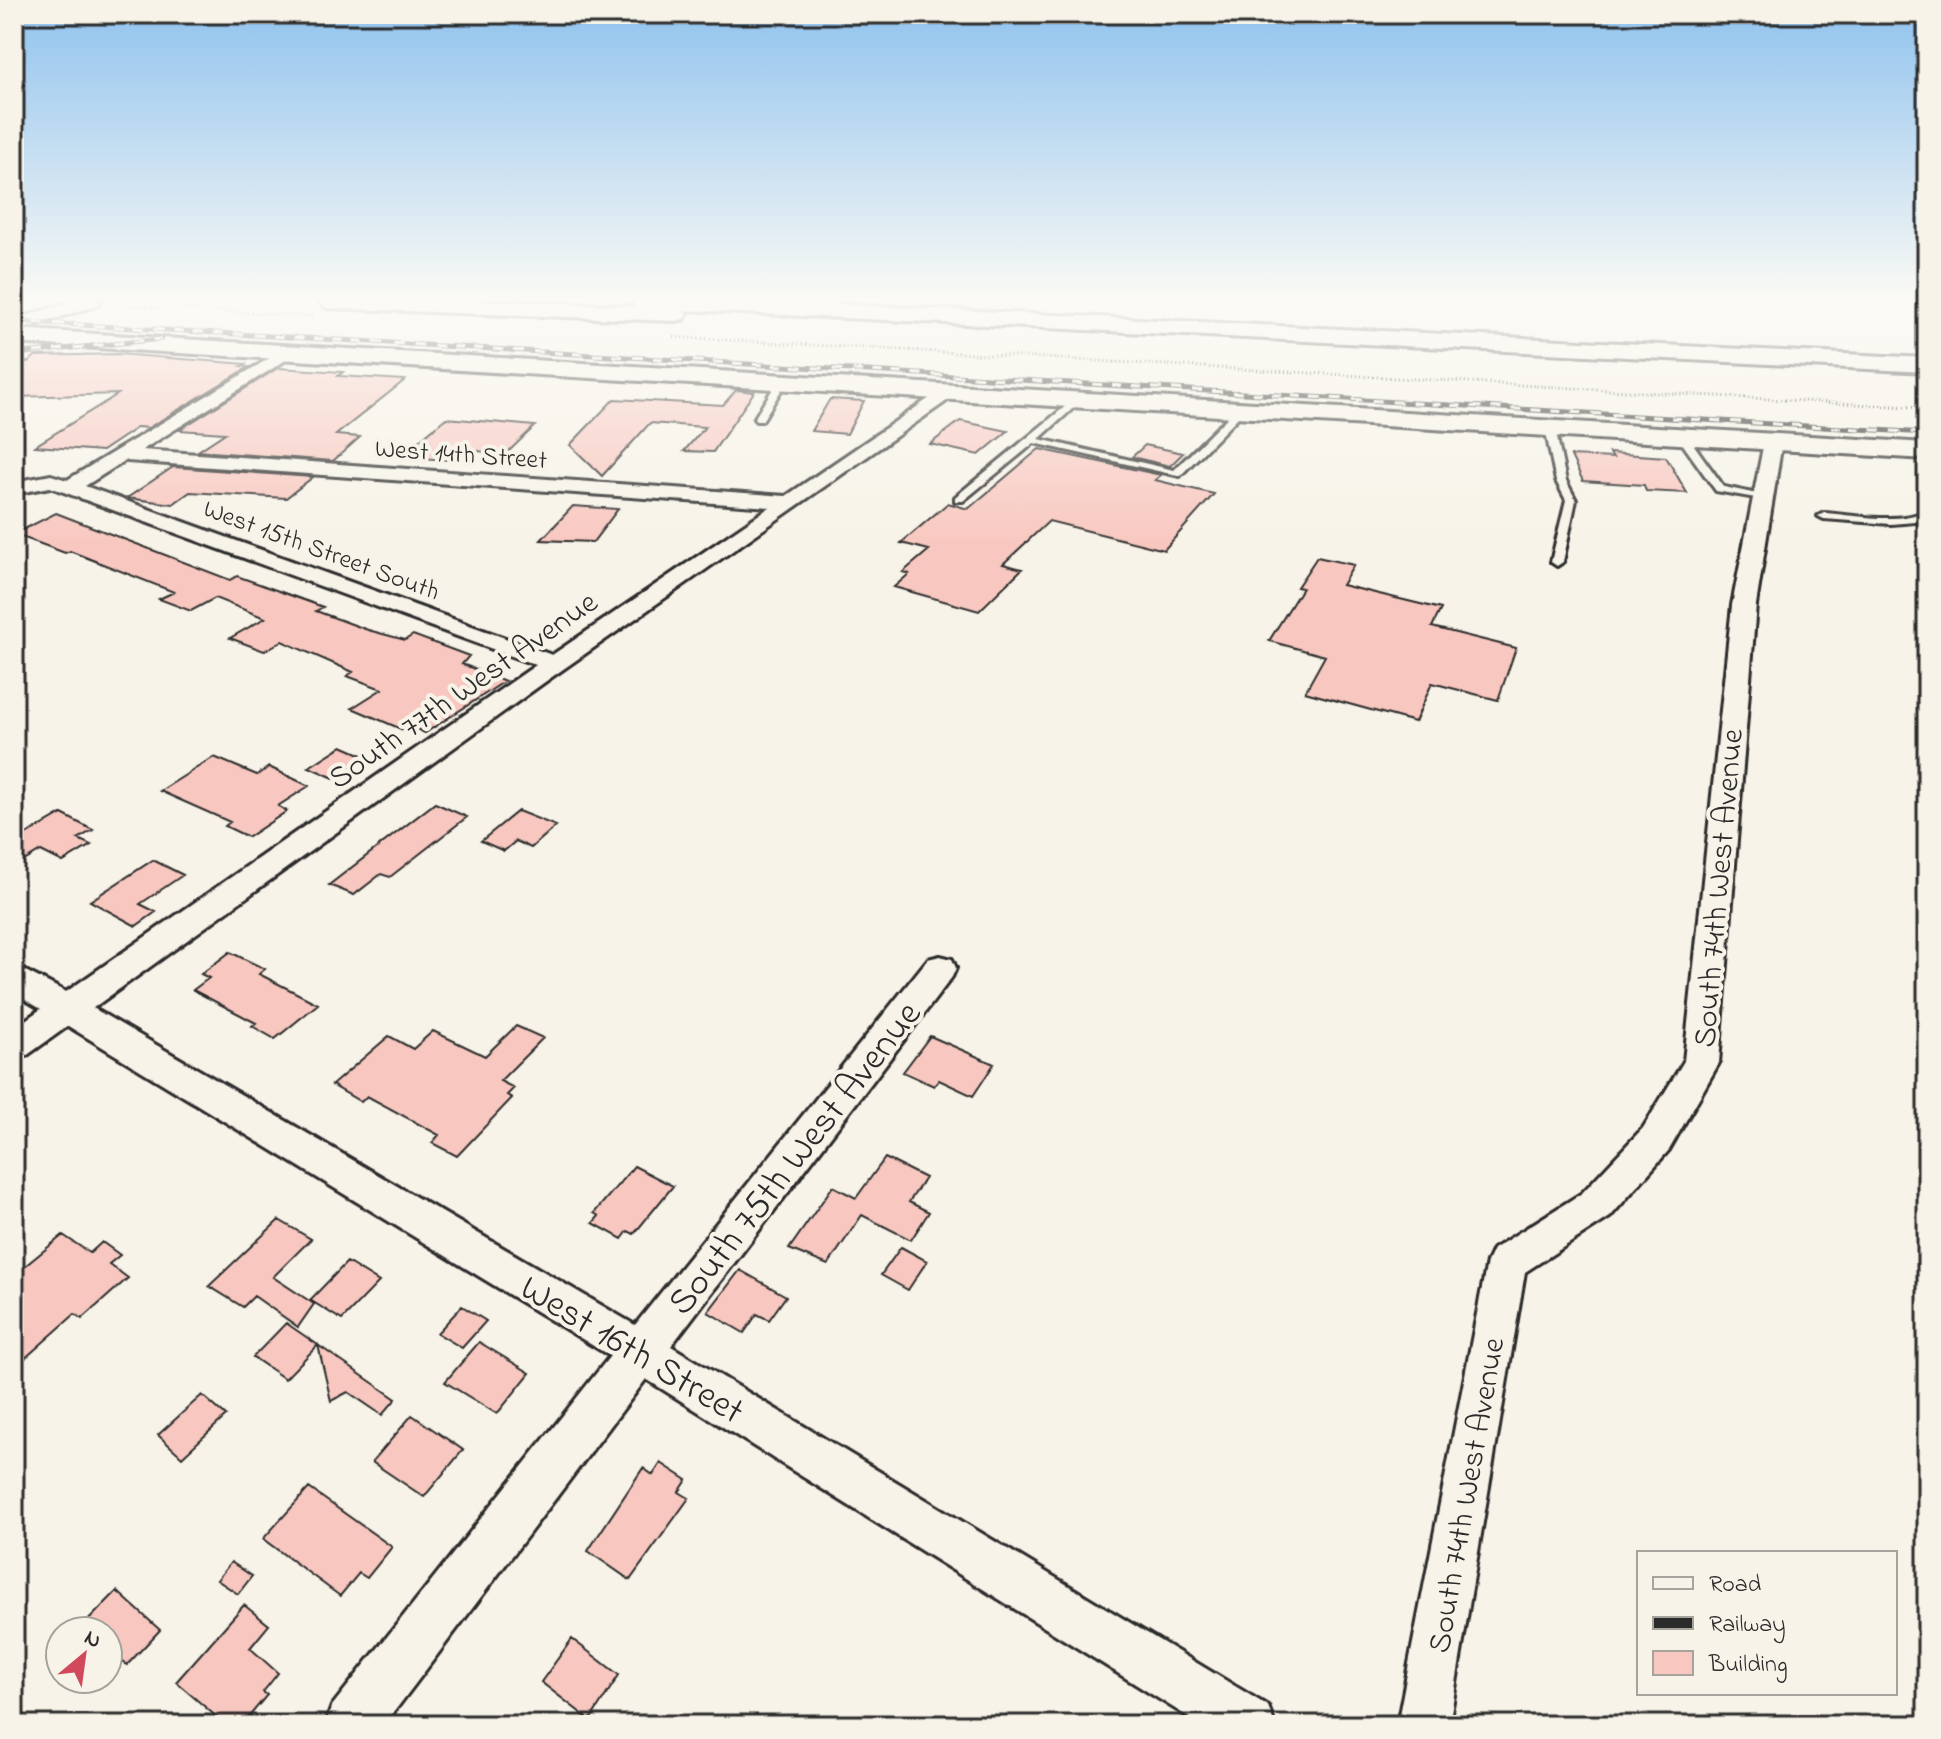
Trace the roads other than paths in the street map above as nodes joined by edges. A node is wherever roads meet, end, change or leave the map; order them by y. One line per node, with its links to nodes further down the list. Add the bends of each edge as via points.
1 (241, 382): 13 (street)
2 (781, 382): 7 (lane)
3 (802, 382): 4 (main road)
4 (952, 391): 5 (main road); 18 (street, South 77th West Avenue)
5 (1078, 399): 6 (main road); 10 (lane)
6 (1241, 409): 8 (main road); 10 (lane, via 1176,474)
7 (759, 419)
8 (1550, 428): 9 (main road); 21 (lane, via 1561,481 1571,500)
9 (1682, 436): 11 (main road); 16 (lane, via 1720,489)
10 (1032, 440): 17 (lane)
11 (1773, 442): 12 (main road); 16 (street, South 74th West Avenue)
12 (1927, 451)
13 (127, 455): 14 (street); 18 (street, West 14th Street)
14 (70, 487): 15 (street, West 15th Street South, via 42,481); 22 (street, West 15th Street South)
15 (14, 488)
16 (1763, 498): 30 (street, South 74th West Avenue, via 1744,605 1701,1063 1656,1139 1596,1205 1507,1262)
17 (959, 499)
18 (791, 502): 22 (street, South 77th West Avenue)
19 (1927, 513): 20 (lane, via 1924,518 1891,521)
20 (1824, 516)
21 (1557, 562)
22 (555, 664): 25 (street, South 77th West Avenue)
23 (940, 968): 27 (street, South 75th West Avenue)
24 (14, 977): 25 (street, West 16th Street)
25 (66, 1009): 26 (street, South 77th West Avenue); 27 (street, West 16th Street)
26 (14, 1046)
27 (640, 1351): 28 (street, South 75th West Avenue); 29 (street, West 16th Street)
28 (351, 1725)
29 (1249, 1725)
30 (1423, 1725)

